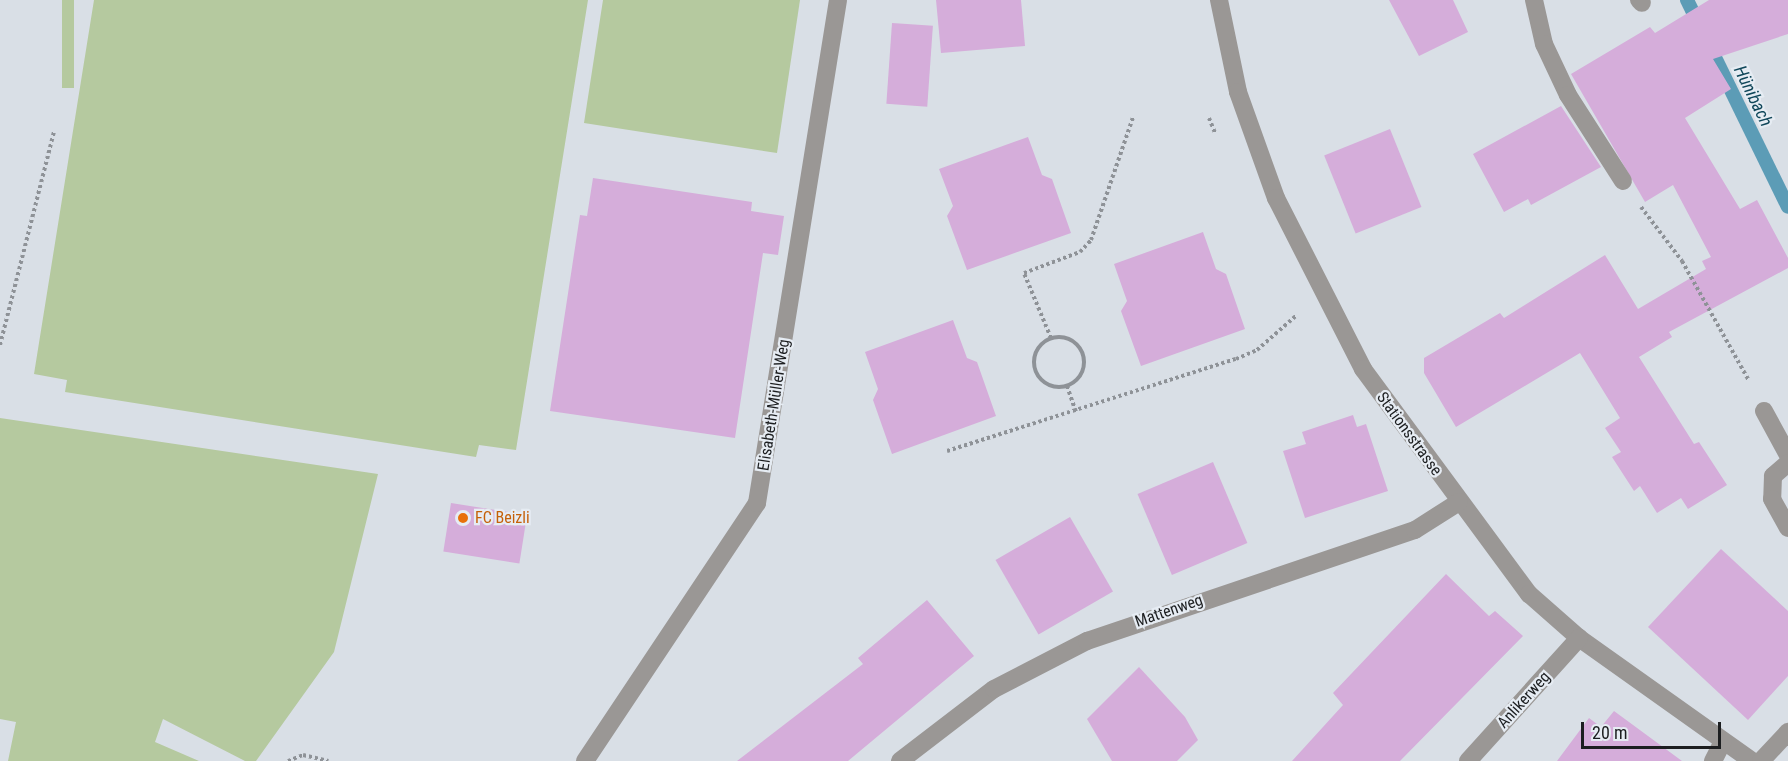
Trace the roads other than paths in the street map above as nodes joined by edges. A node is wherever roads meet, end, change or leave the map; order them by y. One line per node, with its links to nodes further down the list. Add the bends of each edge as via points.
1 (838, 0): 13 (street, Elisabeth-Müller-Weg, via 757,503)
2 (1219, 0): 8 (street, Stationsstrasse, via 1247,122 1276,198 1323,298 1363,369)
3 (1534, 0): 4 (street, via 1544,44 1563,85)
4 (1623, 181)
5 (1764, 411): 6 (street)
6 (1788, 454)
7 (1788, 463): 9 (street, via 1773,476 1772,499)
8 (1459, 502): 10 (street, Stationsstrasse, via 1529,594); 14 (street, Mattenweg, via 1415,530 1087,641 994,689)
9 (1788, 528)
10 (1579, 638): 12 (street, Stationsstrasse); 15 (street, Anlikerweg)
11 (1788, 732): 18 (street)
12 (1724, 741): 16 (street); 17 (street, Stationsstrasse)
13 (585, 761)
14 (900, 761)
15 (1468, 761)
16 (1713, 761)
17 (1752, 761)
18 (1761, 761)

